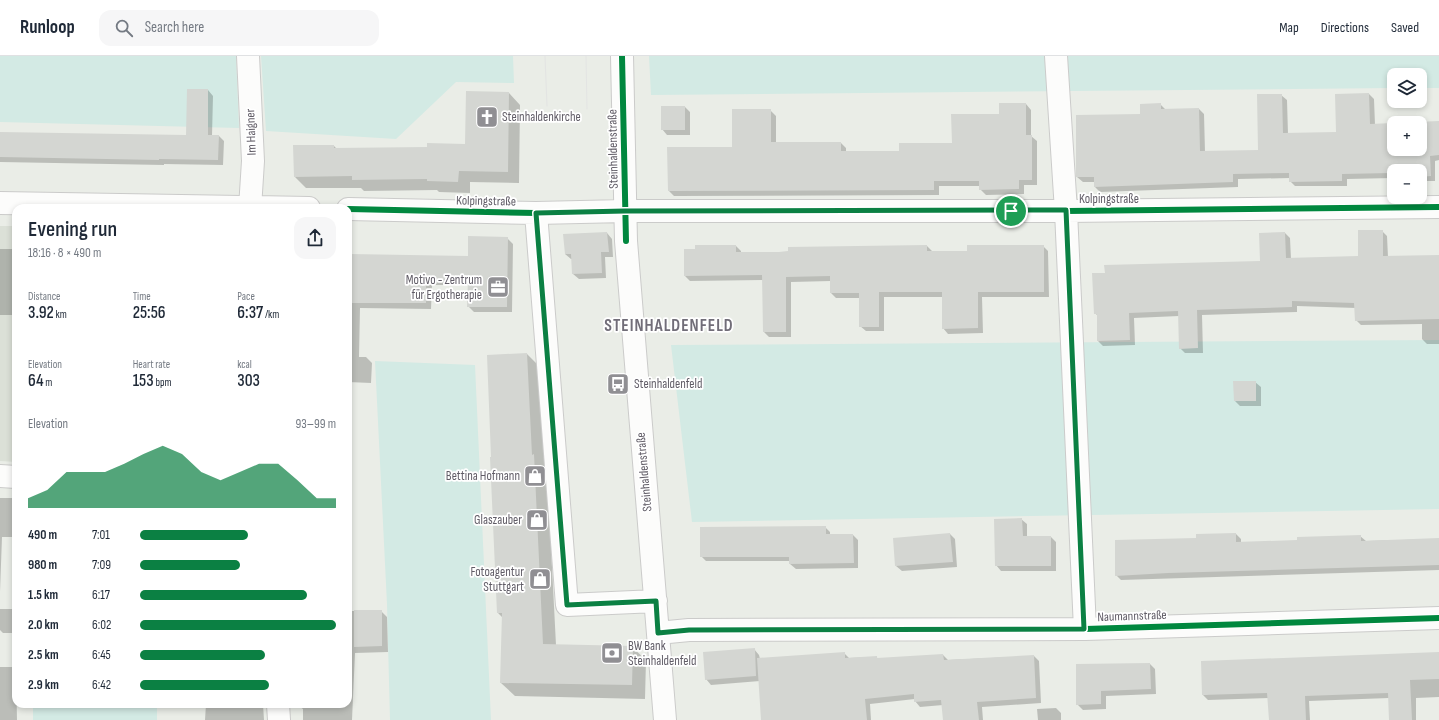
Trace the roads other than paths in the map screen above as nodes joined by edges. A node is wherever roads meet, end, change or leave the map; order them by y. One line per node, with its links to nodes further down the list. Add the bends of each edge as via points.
1 (248, 56): 6 (street, Im Haigner, via 253,161)
2 (622, 56): 10 (street, Steinhaldenstraße)
3 (1056, 56): 9 (street)
4 (0, 203): 5 (street)
5 (62, 204)
6 (250, 204)
7 (1439, 207): 9 (street, Kolpingstraße)
8 (352, 209): 11 (street, Kolpingstraße)
9 (1066, 210): 10 (street, Kolpingstraße); 16 (street)
10 (625, 211): 11 (street, Kolpingstraße); 14 (street, Steinhaldenstraße, via 636,376)
11 (536, 213): 14 (street, via 567,605)
12 (0, 476): 13 (street)
13 (12, 477)
14 (656, 601): 17 (street, Steinhaldenstraße)
15 (1439, 618): 16 (street, Naumannstraße)
16 (1084, 629): 17 (street, Naumannstraße, via 689,630)
17 (658, 633): 20 (street, Steinhaldenstraße)
18 (278, 708): 19 (street)
19 (279, 720)
20 (665, 720)

